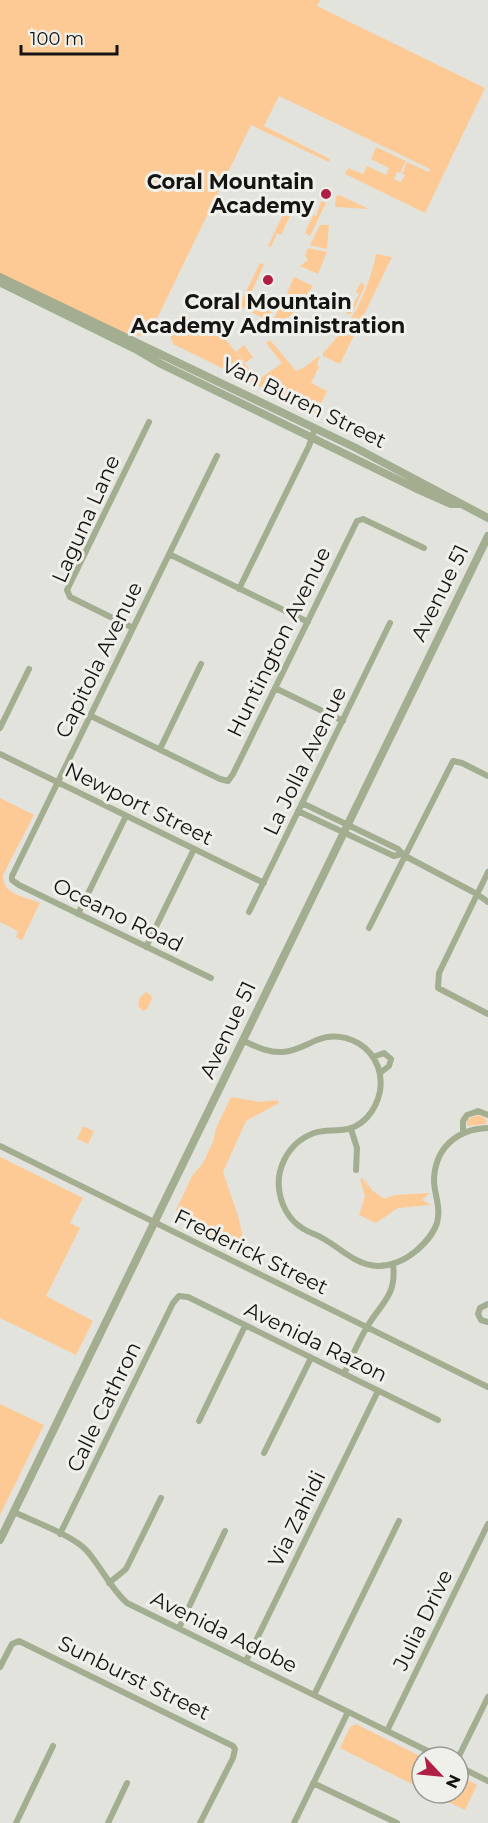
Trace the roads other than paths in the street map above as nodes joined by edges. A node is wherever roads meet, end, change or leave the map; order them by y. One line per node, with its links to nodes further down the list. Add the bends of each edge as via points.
1 (0, 277): 4 (street, Van Buren Street)
2 (0, 282): 7 (street, Van Buren Street)
3 (151, 343): 4 (street, via 188,361)
4 (195, 369): 6 (street, Van Buren Street)
5 (149, 422): 17 (street, Laguna Lane, via 68,591 70,597)
6 (315, 428): 7 (street); 9 (street, Van Buren Street)
7 (312, 438): 9 (street, Van Buren Street, via 433,496); 14 (street)
8 (218, 456): 13 (street, Capitola Avenue)
9 (460, 504): 10 (street, Van Buren Street)
10 (488, 518)
11 (488, 536): 31 (street, Avenue 51)
12 (424, 548): 15 (street, Huntington Avenue, via 360,519)
13 (169, 554): 14 (street); 17 (street, Capitola Avenue)
14 (239, 589): 15 (street)
15 (308, 622): 20 (street, Huntington Avenue)
16 (390, 623): 22 (street, La Jolla Avenue)
17 (133, 628): 21 (street, Capitola Avenue)
18 (201, 664): 24 (street)
19 (29, 669): 23 (street)
20 (275, 688): 22 (street); 24 (street, Huntington Avenue, via 228,781)
21 (91, 716): 24 (street); 27 (street, Capitola Avenue)
22 (342, 721): 28 (street, La Jolla Avenue)
23 (0, 728)
24 (160, 750)
25 (0, 754): 27 (street, Newport Street)
26 (488, 776): 33 (street, via 453,761)
27 (58, 782): 30 (street, Newport Street); 35 (street, Capitola Avenue)
28 (302, 803): 29 (street, La Jolla Avenue); 31 (street)
29 (298, 811): 31 (street); 36 (street, La Jolla Avenue)
30 (126, 816): 32 (street, Newport Street); 40 (street)
31 (345, 829): 33 (street, via 398,849); 45 (street, Avenue 51)
32 (194, 849): 36 (street, Newport Street); 42 (street)
33 (403, 855): 37 (street); 41 (street)
34 (488, 872): 37 (street)
35 (12, 880): 40 (street, Oceano Road)
36 (264, 883): 39 (street, La Jolla Avenue)
37 (477, 894): 38 (street); 44 (street, via 438,973 438,988)
38 (488, 902)
39 (249, 912)
40 (78, 914): 42 (street, Oceano Road)
41 (369, 928)
42 (146, 947): 43 (street, Oceano Road)
43 (211, 978)
44 (488, 1014)
45 (244, 1041): 46 (street, via 266,1051 283,1052 322,1038 343,1037 359,1043); 54 (street, Avenue 51)
46 (373, 1057): 47 (street); 47 (street, via 384,1053 392,1059)
47 (380, 1073): 50 (street, via 374,1109)
48 (488, 1115): 51 (street, via 478,1111 467,1114)
49 (488, 1128): 51 (street)
50 (351, 1129): 53 (street, via 357,1148); 55 (street, via 313,1134 291,1149 279,1180 283,1206 300,1227 348,1256 373,1265)
51 (463, 1132): 55 (street, via 448,1144 436,1165 438,1213 434,1231 411,1256)
52 (0, 1146): 54 (street, Frederick Street)
53 (356, 1170)
54 (154, 1224): 60 (street, Frederick Street); 69 (street, Avenue 51)
55 (393, 1264): 60 (street, via 392,1289)
56 (179, 1296): 59 (street, Avenida Razon); 73 (street, Calle Cathron)
57 (488, 1304): 58 (street, via 478,1314 480,1320)
58 (488, 1322)
59 (245, 1326): 61 (street, Avenida Razon); 66 (street)
60 (367, 1328): 62 (street); 63 (street, Frederick Street)
61 (311, 1358): 62 (street, Avenida Razon); 67 (street)
62 (344, 1374): 64 (street, Avenida Razon)
63 (488, 1387)
64 (378, 1391): 65 (street, Avenida Razon); 77 (street, Via Zahidi)
65 (438, 1420)
66 (199, 1421)
67 (264, 1453)
68 (160, 1498): 75 (street, via 126,1569)
69 (14, 1512): 73 (street, Avenida Adobe); 74 (street, Avenue 51)
70 (399, 1521): 79 (street)
71 (488, 1524): 82 (street, Julia Drive)
72 (225, 1531): 76 (street)
73 (60, 1534): 75 (street, Avenida Adobe, via 87,1551)
74 (0, 1540)
75 (109, 1583): 76 (street, Avenida Adobe, via 127,1603)
76 (179, 1628): 77 (street, Avenida Adobe)
77 (246, 1661): 79 (street, Avenida Adobe)
78 (0, 1666): 92 (street, Sunburst Street, via 12,1644 24,1642 229,1743 235,1749 233,1758)
79 (314, 1695): 81 (street, Avenida Adobe)
80 (488, 1697): 84 (street)
81 (348, 1712): 82 (street, Avenida Adobe); 89 (street)
82 (387, 1731): 83 (street, Avenida Adobe)
83 (416, 1745)
84 (464, 1745)
85 (53, 1746): 90 (street)
86 (470, 1772): 87 (street)
87 (488, 1781)
88 (127, 1783): 91 (street)
89 (313, 1783): 93 (street); 94 (street)
90 (16, 1823)
91 (108, 1823)
92 (200, 1823)
93 (294, 1823)
94 (397, 1823)

